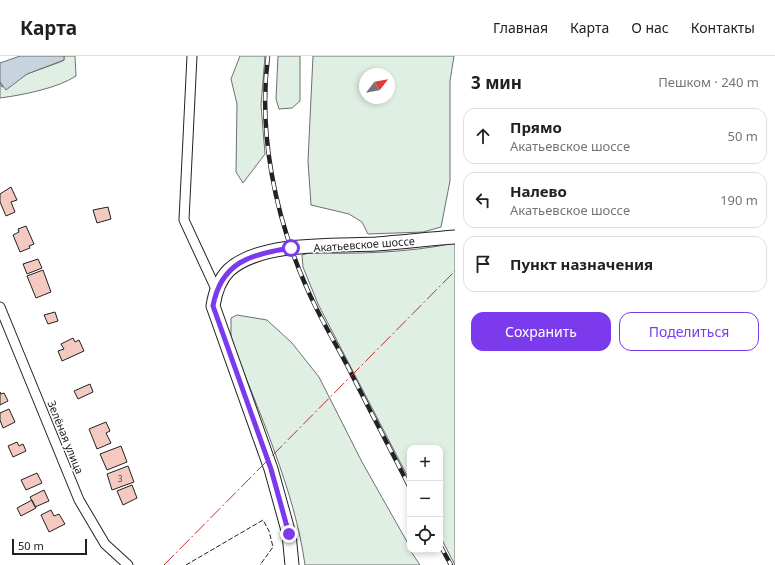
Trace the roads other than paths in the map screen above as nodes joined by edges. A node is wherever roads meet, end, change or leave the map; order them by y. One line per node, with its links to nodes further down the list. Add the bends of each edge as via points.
1 (192, 56): 3 (street, via 184,220)
2 (455, 237): 3 (main road, Акатьевское шоссе, via 270,251 250,257 228,270)
3 (216, 289): 6 (main road, Акатьевское шоссе, via 213,306 271,469 289,534)
4 (0, 307): 5 (street, Зелёная улица, via 79,500 105,544)
5 (128, 565)
6 (292, 565)

